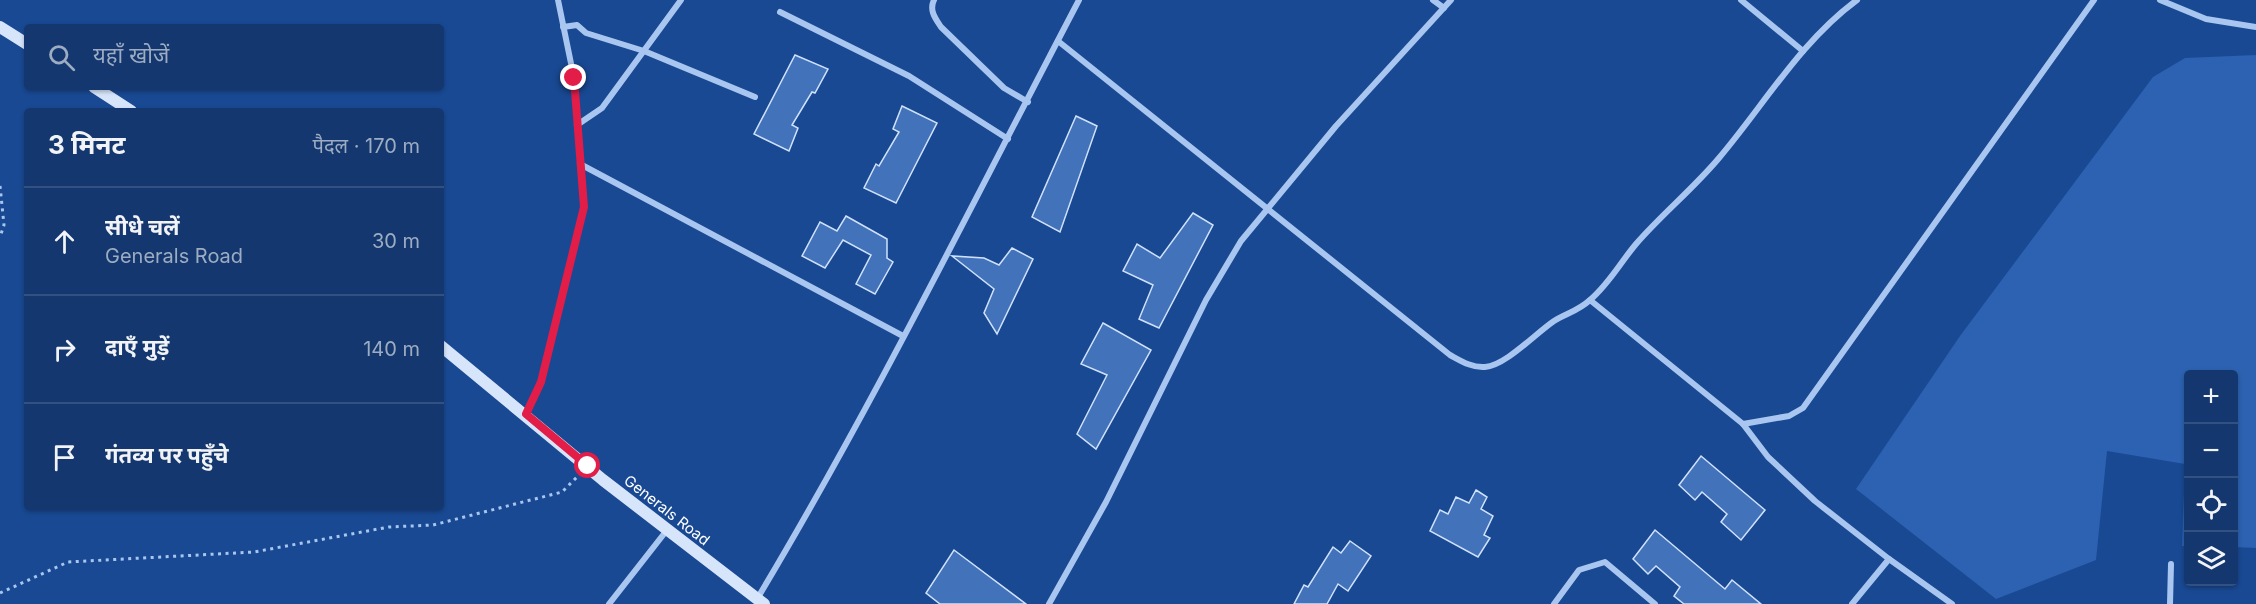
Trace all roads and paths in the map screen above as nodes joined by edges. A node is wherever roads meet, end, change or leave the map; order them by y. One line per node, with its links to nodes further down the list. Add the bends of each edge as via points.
1 (558, 0): 14 (street)
2 (681, 0): 18 (street)
3 (934, 0): 22 (street, via 931,5 941,27 1004,88)
4 (1079, 0): 16 (street)
5 (1433, 0): 11 (street)
6 (1451, 0): 11 (street)
7 (1741, 0): 19 (street)
8 (1857, 0): 19 (street)
9 (2094, 0): 34 (street, via 1803,408 1790,416)
10 (2160, 0): 15 (street, via 2206,19)
11 (1444, 8): 28 (street, via 1336,126)
12 (780, 12): 25 (street, via 909,76)
13 (0, 27): 17 (street)
14 (563, 27): 18 (street, via 577,25 586,33); 24 (street, via 574,78)
15 (2256, 27)
16 (1058, 41): 22 (street); 28 (street)
17 (24, 42)
18 (644, 51): 21 (street); 24 (street, via 602,108)
19 (1803, 51): 30 (street, via 1719,158 1637,243)
20 (99, 90): 23 (street)
21 (755, 97)
22 (1028, 102): 25 (street)
23 (126, 108)
24 (577, 125): 26 (street)
25 (1008, 139): 31 (street)
26 (580, 164): 31 (street); 33 (street, via 584,207 541,382)
27 (0, 186): 29 (path, via 4,225)
28 (1268, 208): 30 (street, via 1450,355 1469,365 1486,367 1504,359); 44 (street, via 1241,241 1206,300 1106,502)
29 (0, 237)
30 (1590, 300): 34 (street)
31 (903, 336): 41 (street)
32 (444, 348): 33 (street, Generals Road)
33 (526, 414): 35 (street, Generals Road)
34 (1743, 424): 37 (street, via 1768,457 1807,494)
35 (588, 466): 36 (street, Generals Road); 39 (path, via 562,492 433,525 389,527 254,552 68,562)
36 (667, 530): 40 (street); 41 (street, Generals Road)
37 (1889, 559): 47 (street); 48 (street)
38 (2171, 564): 49 (street)
39 (0, 593)
40 (616, 595): 42 (street); 43 (street)
41 (761, 601)
42 (609, 604)
43 (616, 604)
44 (1049, 604)
45 (1554, 604): 46 (street, via 1579,570 1605,562)
46 (1655, 604)
47 (1851, 604)
48 (1952, 604)
49 (2170, 604)

